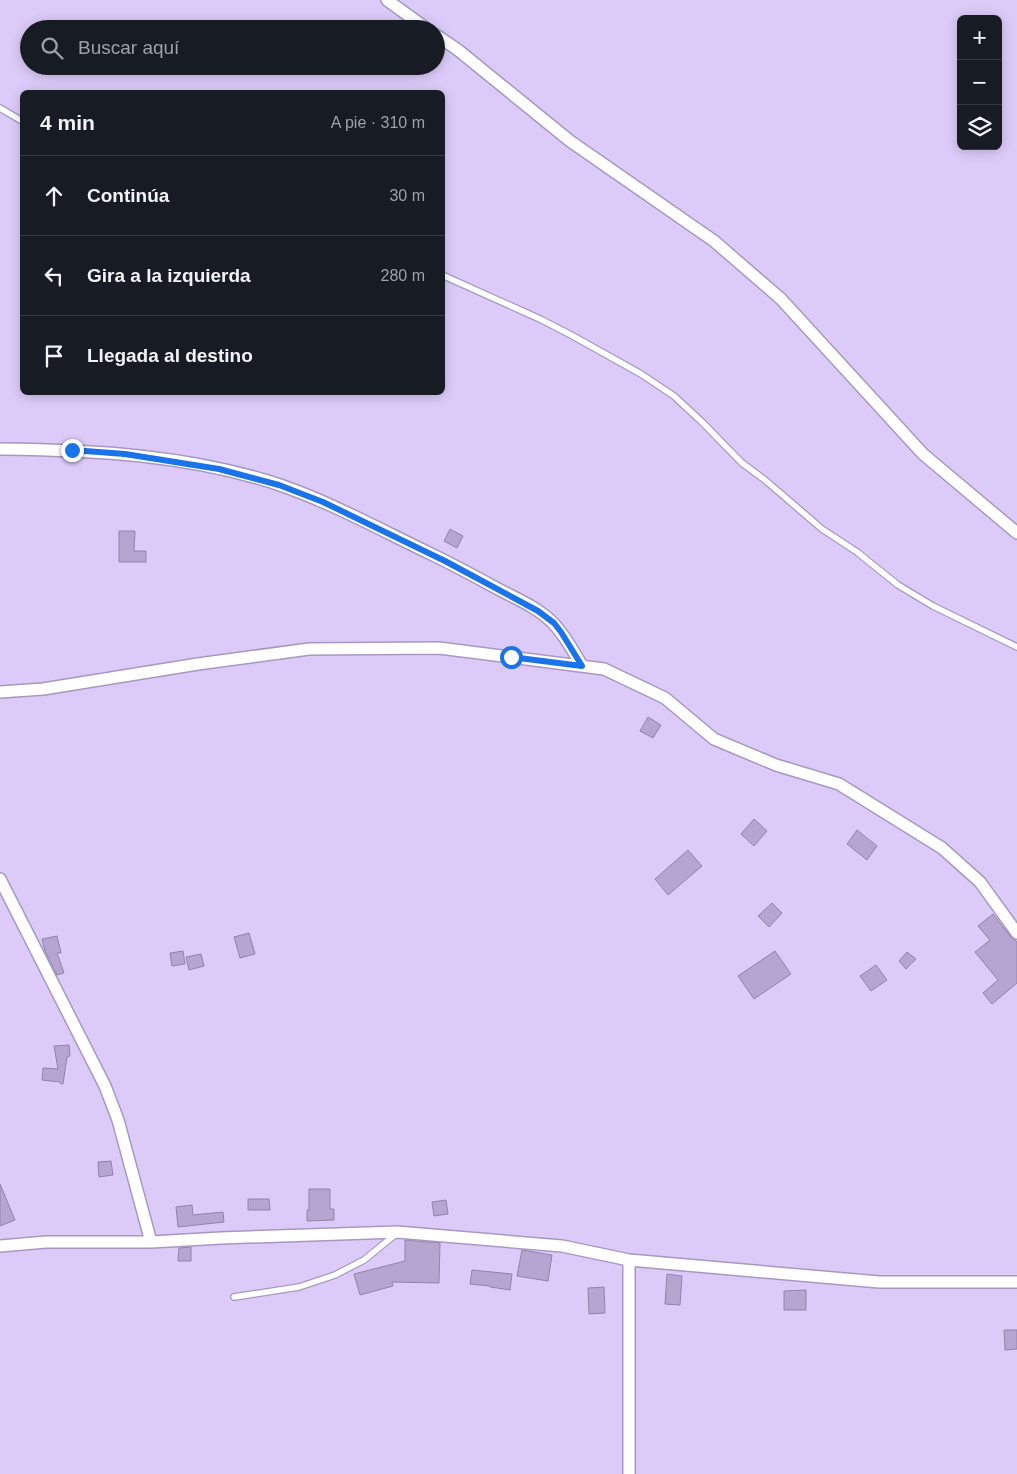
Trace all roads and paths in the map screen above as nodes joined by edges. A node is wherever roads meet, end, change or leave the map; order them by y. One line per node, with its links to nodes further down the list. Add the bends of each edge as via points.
1 (387, 0): 2 (street)
2 (415, 20)
3 (445, 41): 8 (street, via 570,141 714,240 781,299 923,454)
4 (0, 108): 5 (lane)
5 (20, 120)
6 (445, 276): 9 (lane, via 557,327 666,390 742,462 822,529 898,585)
7 (0, 449): 10 (street, via 72,450 188,463 249,476 301,493 530,605 554,623)
8 (1017, 533)
9 (1017, 647)
10 (582, 666): 11 (street, via 439,648 309,648 43,689); 13 (street, via 604,669 665,698 714,739 776,765 847,788 942,848 980,882)
11 (0, 692)
12 (0, 879): 15 (street, via 105,1086 118,1120)
13 (1017, 933)
14 (397, 1232): 15 (street); 17 (street, via 562,1246); 19 (lane, via 364,1260 335,1275 299,1287)
15 (152, 1242): 16 (street, via 46,1242)
16 (0, 1246)
17 (629, 1260): 18 (street, via 879,1282); 20 (street)
18 (1017, 1282)
19 (234, 1297)
20 (629, 1474)

